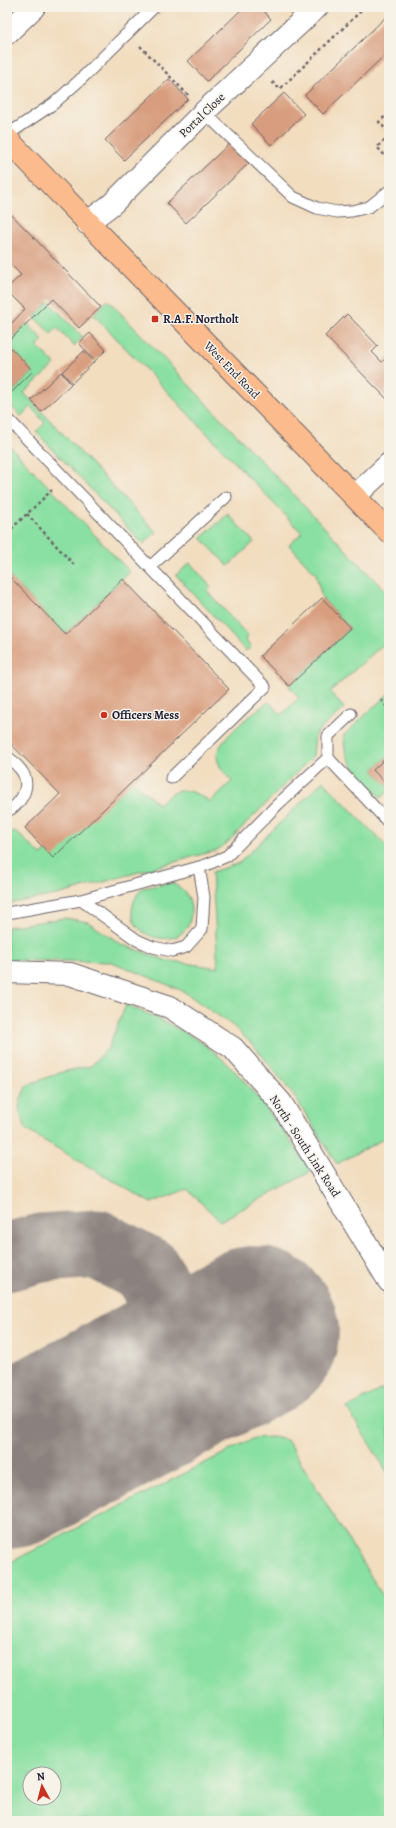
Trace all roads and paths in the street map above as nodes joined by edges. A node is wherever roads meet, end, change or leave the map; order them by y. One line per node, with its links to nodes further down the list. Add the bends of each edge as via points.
1 (34, 7): 4 (street)
2 (154, 7): 5 (lane)
3 (317, 7): 6 (street, Portal Close)
4 (7, 33)
5 (128, 33): 6 (path); 8 (lane, via 53,104)
6 (204, 112): 12 (lane, via 293,197 317,208 337,212 352,211 368,207); 13 (street, Portal Close, via 112,204)
7 (389, 113): 9 (path, via 379,122)
8 (7, 135)
9 (389, 135): 11 (path, via 377,147)
10 (7, 138): 13 (main road, West End Road)
11 (389, 160)
12 (389, 191)
13 (87, 223): 17 (main road, West End Road)
14 (7, 418): 16 (lane)
15 (389, 464): 17 (street)
16 (64, 478): 19 (path); 23 (lane)
17 (355, 496): 20 (main road, West End Road)
18 (226, 497): 23 (lane)
19 (27, 514): 21 (path); 22 (path)
20 (389, 532)
21 (7, 533)
22 (75, 566)
23 (150, 568): 29 (lane, via 265,687)
24 (381, 700): 25 (path)
25 (389, 709)
26 (351, 714): 28 (lane, via 328,736)
27 (7, 756): 30 (lane, via 24,774 26,789 22,798)
28 (328, 758): 31 (lane); 32 (lane, via 227,856)
29 (171, 778)
30 (7, 811)
31 (389, 823)
32 (199, 867): 33 (lane); 33 (lane, via 204,897 202,928 186,947 172,951 153,948 137,940)
33 (81, 900): 34 (lane)
34 (7, 914)
35 (7, 972): 36 (street, North - South Link Road, via 70,974 170,1007 233,1048 281,1103)
36 (389, 1281)

